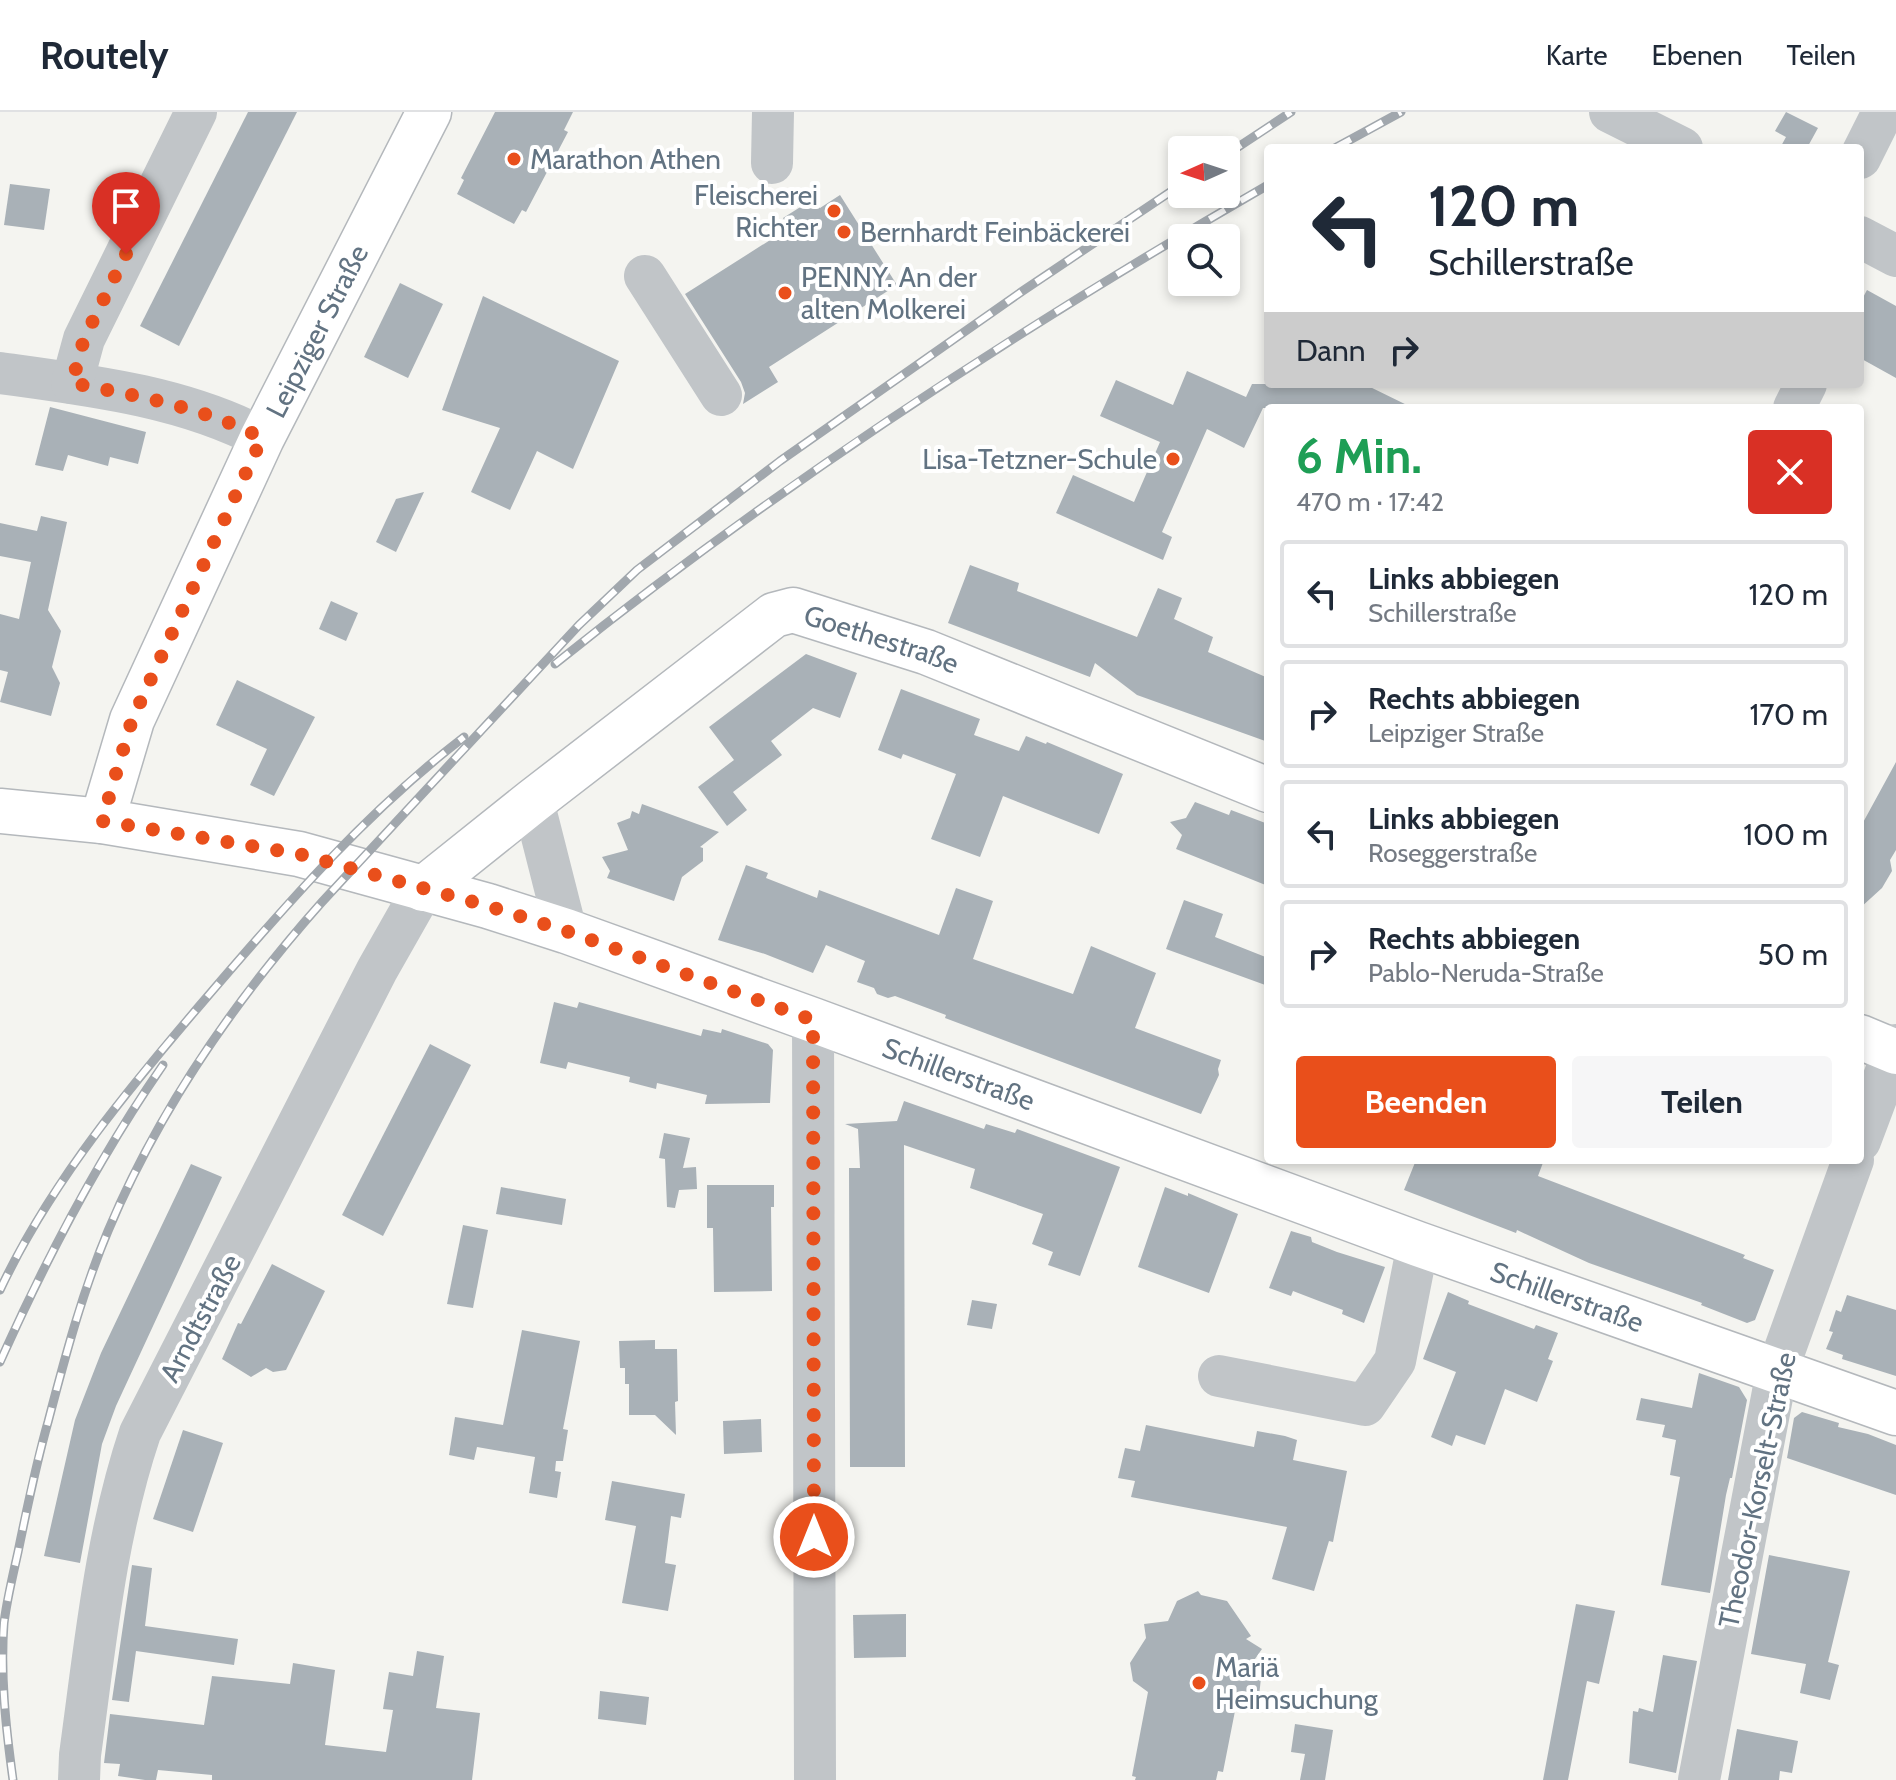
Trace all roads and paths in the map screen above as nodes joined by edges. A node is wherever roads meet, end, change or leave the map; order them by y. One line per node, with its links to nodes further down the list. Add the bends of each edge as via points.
1 (196, 112): 11 (street, via 84,339)
2 (429, 112): 13 (main road, Leipziger Straße)
3 (773, 112): 8 (street)
4 (1610, 112): 6 (street)
5 (1883, 112): 7 (street)
6 (1674, 144)
7 (1864, 150)
8 (772, 163)
9 (645, 276): 12 (street)
10 (0, 373): 11 (street)
11 (72, 383): 13 (street, via 157,400 227,421)
12 (721, 395)
13 (262, 438): 17 (main road, Leipziger Straße, via 132,720)
14 (1264, 788): 15 (main road, Goethestraße, via 926,652 793,610 774,615)
15 (533, 801): 18 (main road, Goethestraße); 19 (street)
16 (0, 811): 17 (main road, Schillerstraße)
17 (102, 821): 18 (main road, Schillerstraße, via 299,854)
18 (423, 889): 19 (main road, Schillerstraße); 28 (street, Arndtstraße, via 140,1433 122,1486 108,1557)
19 (566, 931): 20 (main road, Schillerstraße)
20 (813, 1020): 24 (main road, Schillerstraße); 29 (street)
21 (1886, 1046): 22 (street)
22 (1864, 1126)
23 (1852, 1164): 25 (street, Theodor-Korselt-Straße)
24 (1418, 1244): 25 (main road, Schillerstraße); 26 (street, via 1395,1361 1365,1405)
25 (1777, 1371): 27 (main road, Schillerstraße); 30 (street, Theodor-Korselt-Straße)
26 (1219, 1376)
27 (1896, 1413)
28 (79, 1780)
29 (815, 1780)
30 (1699, 1780)

